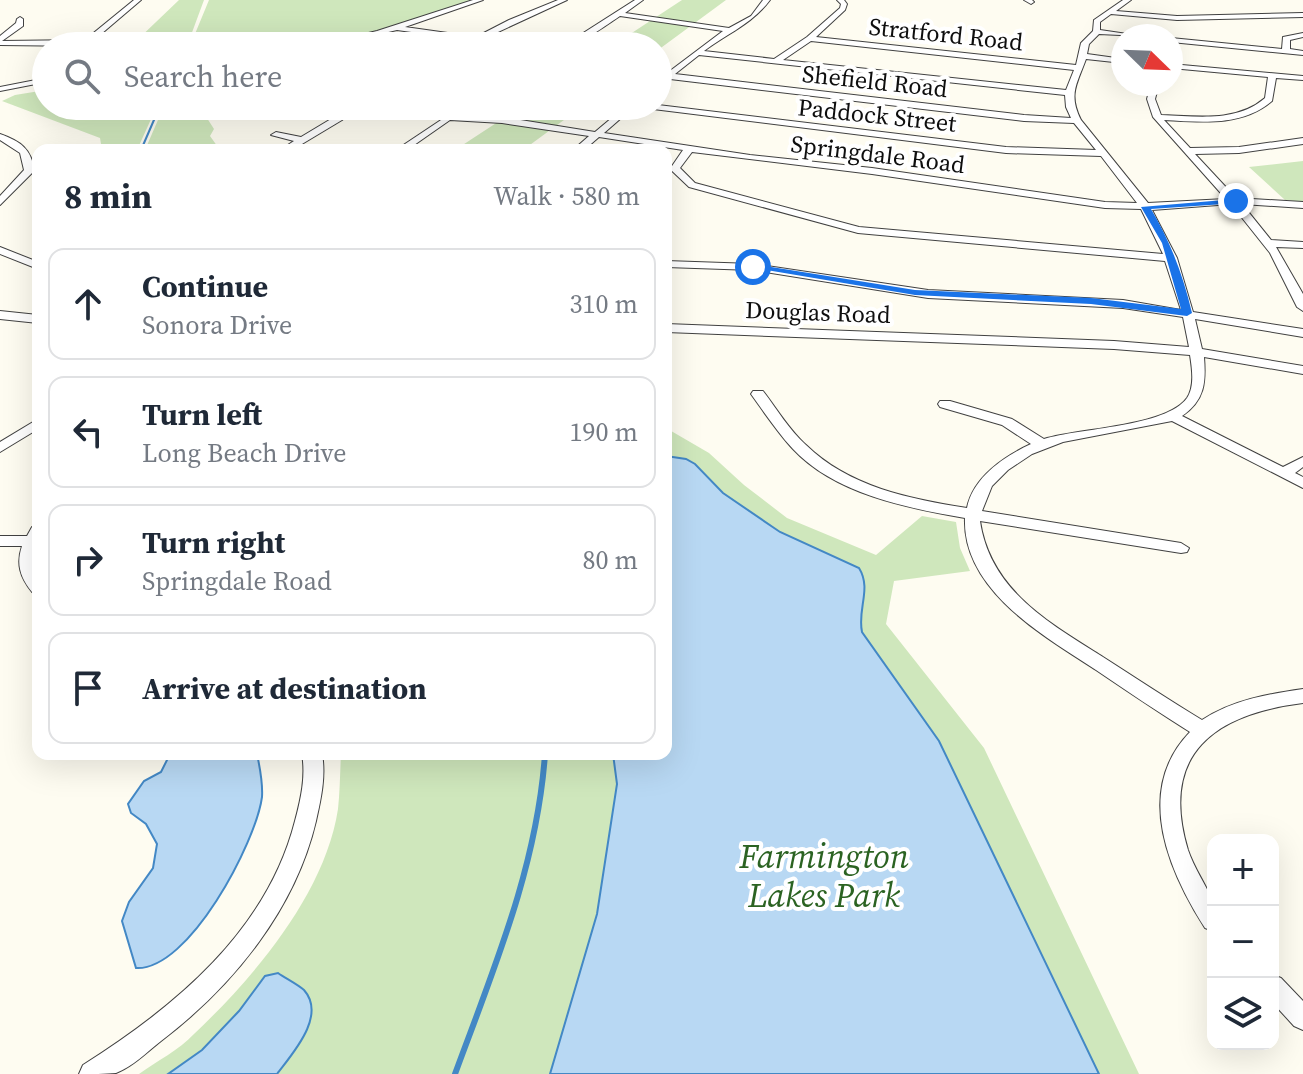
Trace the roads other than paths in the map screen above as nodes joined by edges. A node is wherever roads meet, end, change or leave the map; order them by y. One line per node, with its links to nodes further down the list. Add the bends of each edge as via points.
1 (138, 0): 16 (street)
2 (480, 0): 14 (street)
3 (564, 0): 19 (street)
4 (640, 0): 9 (street)
5 (767, 0): 15 (street, via 753,17)
6 (840, 0): 24 (street, via 845,6)
7 (1126, 0): 8 (street)
8 (1109, 12): 11 (street); 21 (street, via 1096,21)
9 (619, 14): 15 (street); 20 (street)
10 (1303, 15): 11 (street)
11 (1203, 17): 13 (street)
12 (20, 19): 25 (street)
13 (1212, 22)
14 (397, 27): 17 (street); 18 (street)
15 (731, 30): 29 (street)
16 (99, 32)
17 (379, 32)
18 (430, 32)
19 (490, 32)
20 (590, 32)
21 (1097, 32): 22 (street); 31 (street, via 1085,43)
22 (1111, 33)
23 (1303, 35): 28 (street, via 1286,39)
24 (810, 39): 33 (street); 35 (street, Stratford Road)
25 (0, 41): 27 (street)
26 (1183, 41): 28 (street)
27 (32, 42)
28 (1286, 51): 30 (street)
29 (698, 53): 33 (street); 36 (street)
30 (1303, 53)
31 (1083, 56): 32 (street); 35 (street)
32 (1111, 60)
33 (775, 62): 42 (street)
34 (1183, 67): 37 (street)
35 (1079, 68): 42 (street)
36 (672, 73)
37 (1272, 75): 39 (street); 45 (street, via 1269,99 1250,111)
38 (672, 76): 50 (street, Shefield Road)
39 (1303, 78)
40 (32, 82): 41 (street)
41 (2, 87)
42 (1069, 93): 50 (street)
43 (1152, 96): 45 (street)
44 (672, 109): 63 (street, Paddock Street, via 1013,151)
45 (1157, 117): 62 (street)
46 (335, 120): 54 (street)
47 (446, 120): 57 (street)
48 (502, 120): 52 (street, Springdale Road)
49 (614, 120): 52 (street)
50 (1077, 121): 63 (street)
51 (276, 135): 54 (street)
52 (595, 135): 58 (street); 59 (street, Springdale Road)
53 (0, 137): 67 (street, via 25,148 29,171)
54 (299, 139): 56 (street)
55 (1303, 141): 62 (street)
56 (293, 144)
57 (410, 144)
58 (585, 144)
59 (655, 144)
60 (672, 146): 61 (street, Springdale Road)
61 (689, 149): 64 (street, Springdale Road); 73 (street, via 675,169 680,177 750,207 858,230 995,238)
62 (1190, 151): 66 (street)
63 (1102, 153): 69 (street)
64 (888, 173): 65 (street); 69 (street, Springdale Road)
65 (881, 184)
66 (1236, 201): 68 (street, Springdale Road); 69 (street, Springdale Road); 70 (street)
67 (0, 202)
68 (1303, 205)
69 (1145, 207): 73 (street)
70 (1270, 243): 71 (street); 76 (street)
71 (1303, 245)
72 (0, 250): 74 (street)
73 (1171, 258): 78 (street)
74 (32, 264)
75 (672, 264): 78 (street, via 753,267 915,293 1091,301)
76 (1299, 285): 77 (street)
77 (1303, 307)
78 (1187, 313): 82 (street); 83 (street)
79 (0, 315): 80 (street)
80 (32, 318)
81 (672, 328): 83 (street, Douglas Road)
82 (1303, 333)
83 (1194, 351): 84 (street, Douglas Road); 87 (street, via 1197,393)
84 (1303, 370)
85 (758, 394): 94 (street, via 798,446 842,478 897,500)
86 (945, 404): 89 (street, via 1007,422)
87 (1172, 416): 89 (street, via 1140,427); 92 (street)
88 (32, 427): 90 (street)
89 (1042, 444): 94 (street, via 999,467 984,482)
90 (0, 448)
91 (1303, 461): 92 (street)
92 (1284, 473): 93 (street)
93 (1303, 483)
94 (973, 515): 98 (street); 101 (street, via 975,547 1016,606)
95 (32, 536): 96 (street)
96 (0, 541)
97 (32, 545): 99 (street, via 27,569)
98 (1181, 548)
99 (32, 578)
100 (1303, 696): 101 (street, via 1242,709)
101 (1202, 730): 103 (street, via 1177,763 1170,792 1171,827 1182,864)
102 (313, 760): 106 (street, via 306,829 281,888 243,946 181,1009)
103 (1207, 912)
104 (1279, 992): 105 (street)
105 (1303, 1018)
106 (92, 1074)

